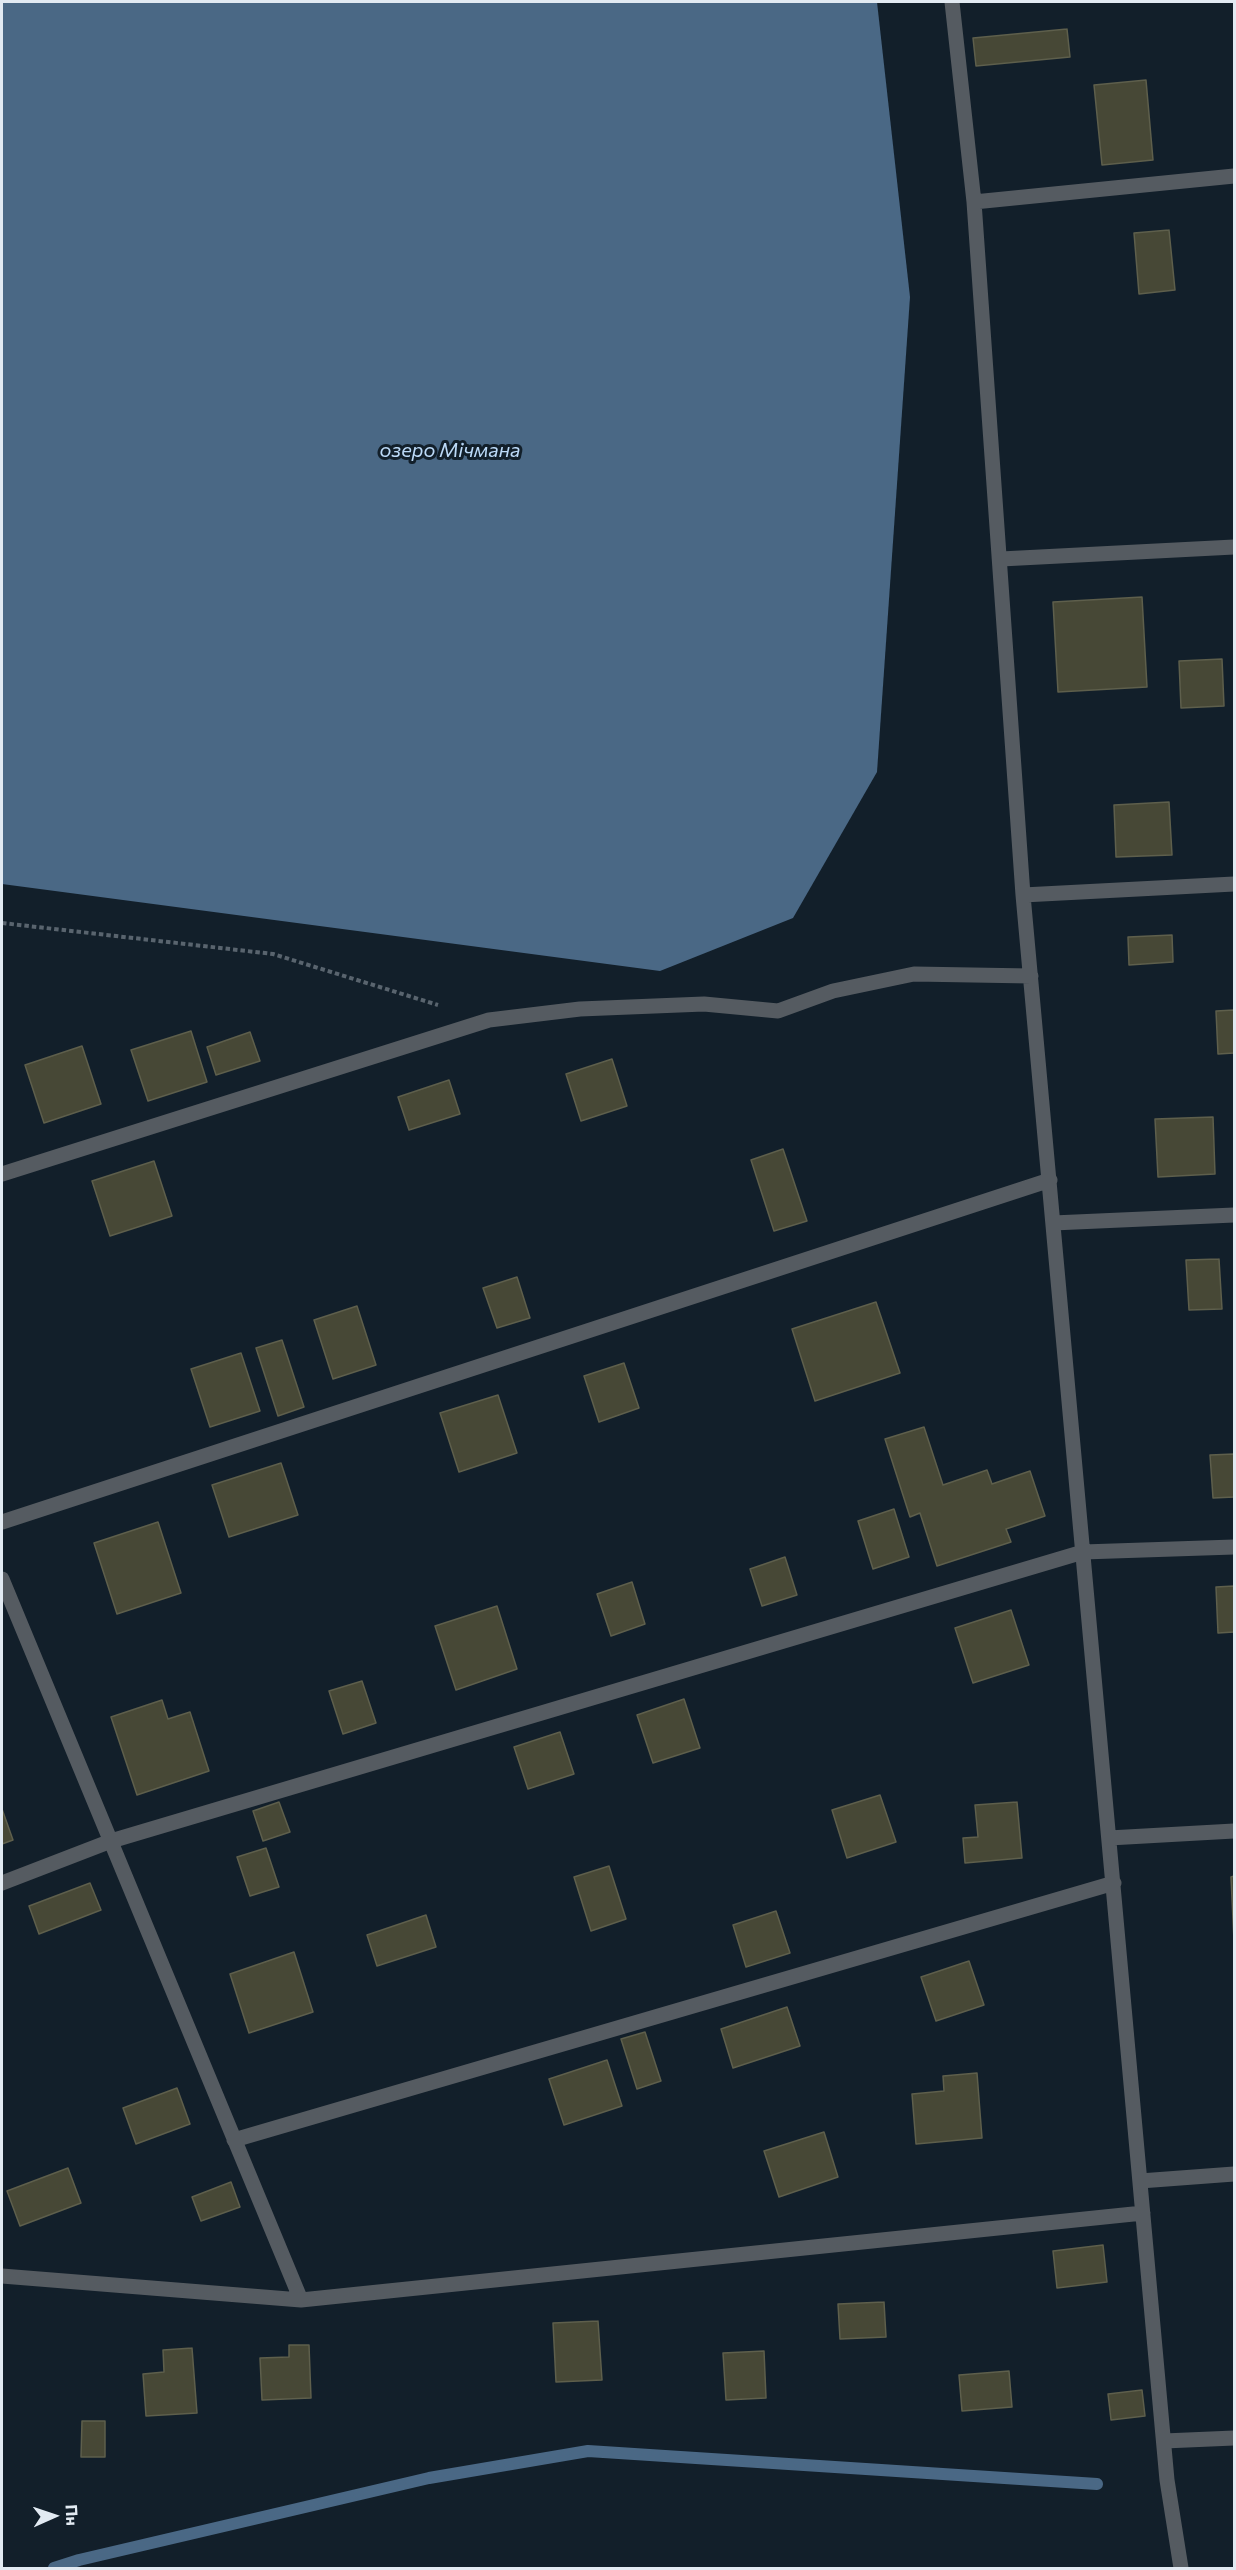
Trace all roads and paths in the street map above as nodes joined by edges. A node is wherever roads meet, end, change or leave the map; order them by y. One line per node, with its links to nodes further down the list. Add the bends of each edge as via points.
1 (952, 2): 3 (street)
2 (1234, 176): 3 (street)
3 (974, 202): 5 (street)
4 (1234, 547): 5 (street)
5 (1001, 560): 7 (street)
6 (1234, 884): 7 (street)
7 (1023, 895): 9 (street)
8 (2, 923): 10 (path, via 273,954)
9 (1031, 976): 11 (street, via 914,974 833,991 778,1011 704,1004 580,1009 489,1020); 12 (street)
10 (444, 1007)
11 (2, 1173)
12 (1050, 1180): 14 (street); 15 (street)
13 (1234, 1215): 14 (street)
14 (1053, 1223): 17 (street)
15 (2, 1521)
16 (1234, 1547): 17 (street)
17 (1083, 1552): 20 (street); 21 (street)
18 (2, 1579): 21 (street)
19 (1234, 1831): 20 (street)
20 (1109, 1838): 23 (street)
21 (111, 1841): 22 (street); 24 (street)
22 (2, 1883)
23 (1114, 1883): 24 (street); 26 (street)
24 (234, 2140): 29 (street)
25 (1234, 2174): 26 (street)
26 (1140, 2181): 27 (street)
27 (1143, 2212): 29 (street); 31 (street)
28 (2, 2276): 29 (street)
29 (301, 2300)
30 (1234, 2438): 31 (street)
31 (1164, 2441): 32 (street)
32 (1181, 2568)

